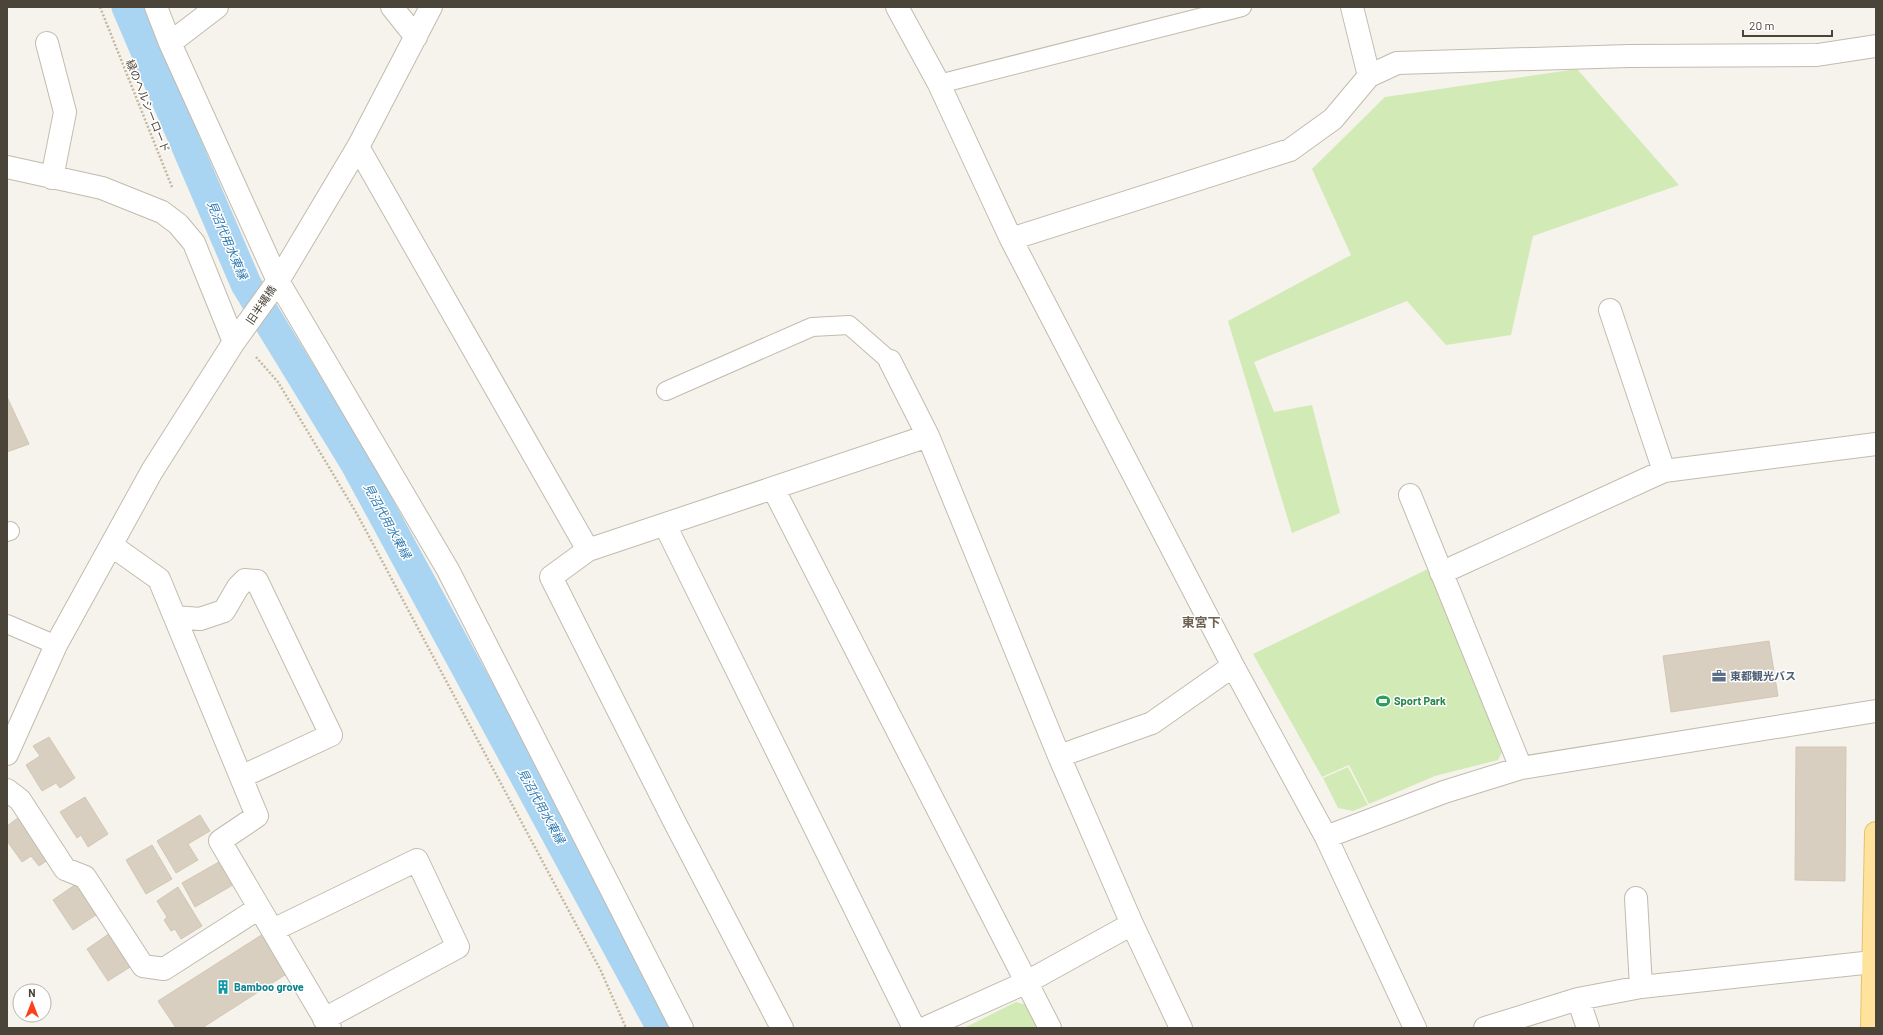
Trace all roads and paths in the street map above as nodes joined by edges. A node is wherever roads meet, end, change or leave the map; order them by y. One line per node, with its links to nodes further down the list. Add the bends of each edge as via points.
1 (100, 7): 18 (path, 緑のヘルシーロード)
2 (156, 7): 11 (street)
3 (217, 7): 11 (street)
4 (392, 7): 9 (street)
5 (431, 7): 9 (street, 旧半縄橋)
6 (897, 7): 14 (street)
7 (1242, 7): 14 (lane)
8 (1352, 7): 13 (street)
9 (416, 37): 15 (street, 旧半縄橋)
10 (48, 43): 17 (street, via 65,112)
11 (170, 43): 20 (street)
12 (1876, 46): 13 (street, via 1817,55 1629,56 1397,63)
13 (1369, 76): 19 (street, via 1333,119 1290,150)
14 (939, 84): 19 (street)
15 (358, 147): 20 (street, 旧半縄橋); 33 (street)
16 (7, 167): 17 (street)
17 (52, 178): 22 (street, via 102,188 162,212 178,224 194,243)
18 (173, 190)
19 (1012, 239): 38 (street)
20 (278, 281): 22 (street, 旧半縄橋); 57 (street, via 448,570)
21 (1610, 310): 28 (street)
22 (240, 336): 32 (street, 旧半縄橋, via 152,471)
23 (252, 355): 56 (path, via 259,359 278,382 357,514 597,964)
24 (890, 361): 25 (lane, via 849,325 812,327); 26 (street)
25 (666, 390)
26 (928, 436): 29 (street); 41 (street)
27 (1876, 444): 28 (street)
28 (1664, 471): 34 (street)
29 (773, 488): 31 (street); 52 (street)
30 (1410, 495): 34 (street)
31 (665, 525): 33 (street); 59 (street)
32 (111, 545): 35 (street, via 159,579); 37 (street, 旧半縄橋)
33 (588, 550): 58 (street, via 552,577 674,821)
34 (1441, 573): 42 (street)
35 (175, 617): 43 (street); 43 (street, via 200,619 224,611 238,587 246,580 257,581 331,735)
36 (7, 624): 37 (lane)
37 (56, 645): 40 (street, 旧半縄橋)
38 (1233, 666): 41 (street, via 1152,723); 46 (street)
39 (1876, 711): 42 (street)
40 (7, 754)
41 (1060, 756): 49 (street)
42 (1522, 768): 46 (street, via 1444,792)
43 (241, 777): 48 (street, via 257,816 220,841)
44 (7, 790): 48 (street, via 20,800 65,869 85,877 143,966 164,969)
45 (1876, 833): 51 (main road)
46 (1326, 837): 63 (street)
47 (1636, 898): 53 (street)
48 (259, 908): 50 (street)
49 (1132, 924): 52 (street); 62 (street)
50 (273, 930): 55 (street); 55 (street, via 417,860 458,947)
51 (1873, 962): 53 (street); 66 (main road)
52 (1027, 982): 60 (street); 61 (street)
53 (1641, 987): 54 (street)
54 (1578, 999): 64 (street); 65 (street)
55 (327, 1023)
56 (626, 1028)
57 (682, 1028)
58 (782, 1028)
59 (914, 1028)
60 (925, 1028)
61 (1050, 1028)
62 (1181, 1028)
63 (1415, 1028)
64 (1485, 1028)
65 (1588, 1028)
66 (1872, 1028)

